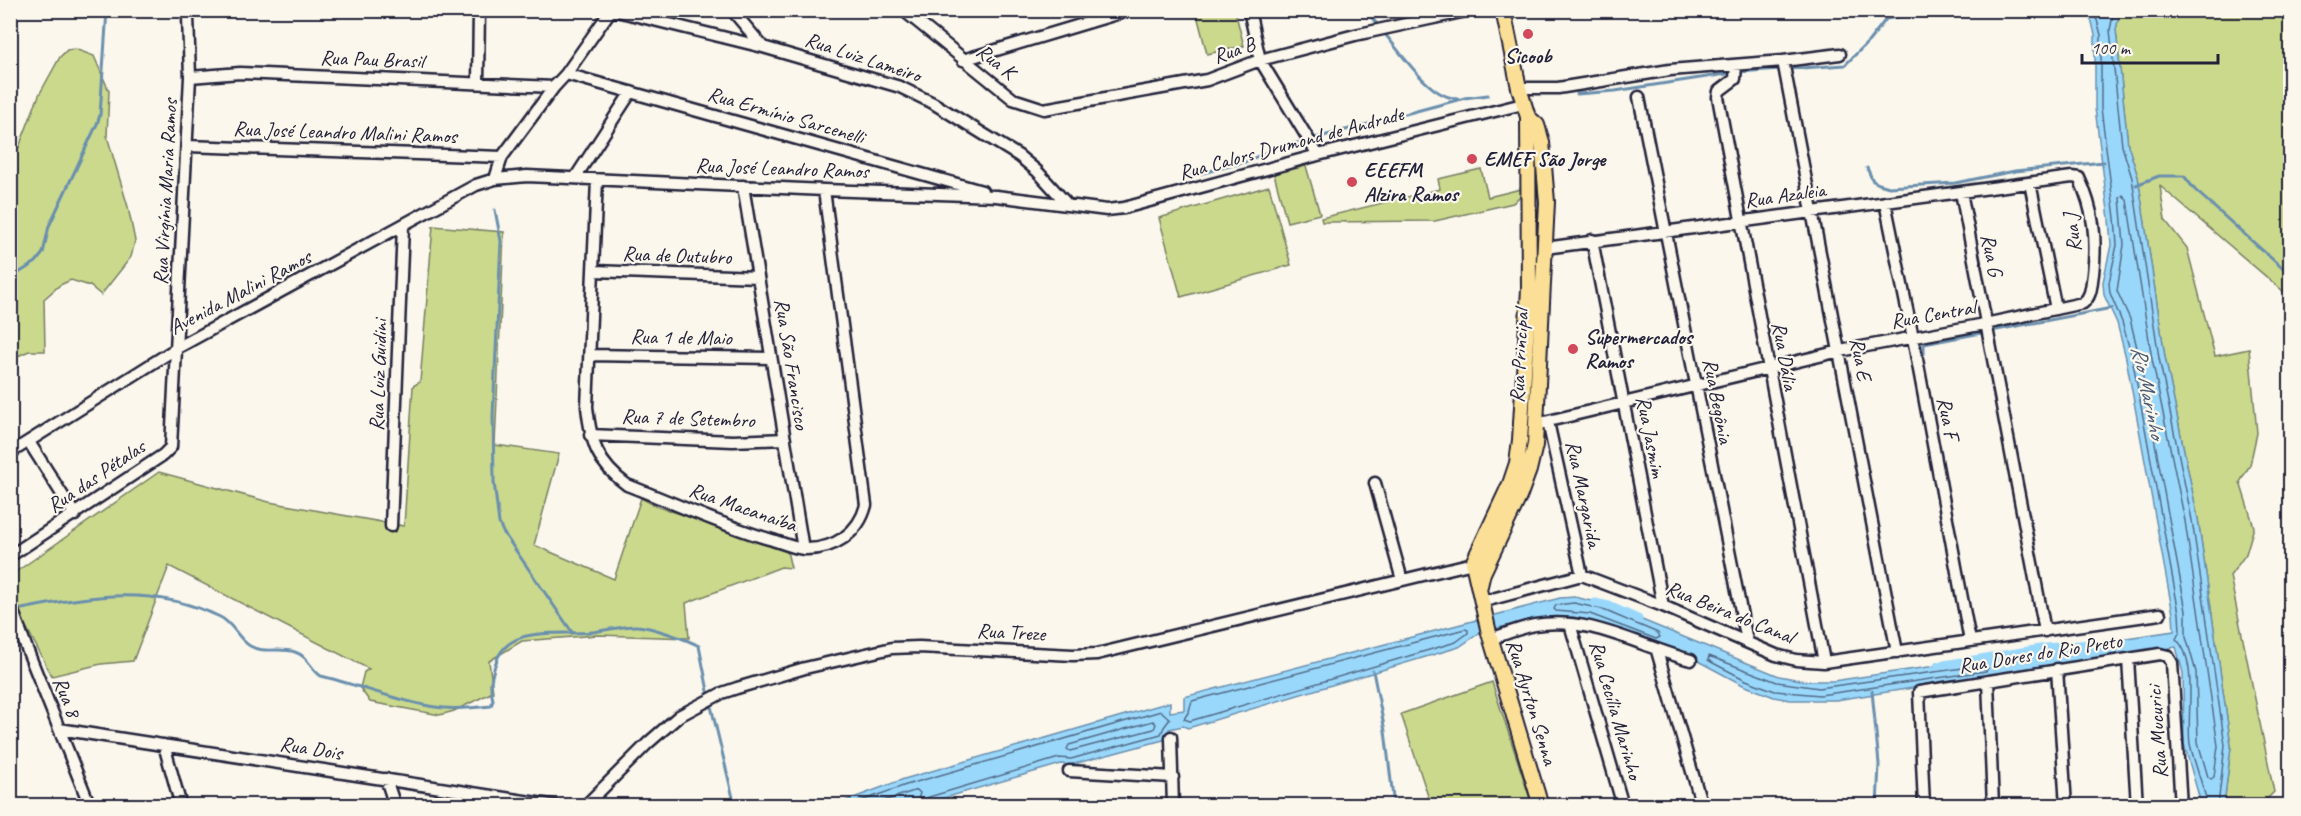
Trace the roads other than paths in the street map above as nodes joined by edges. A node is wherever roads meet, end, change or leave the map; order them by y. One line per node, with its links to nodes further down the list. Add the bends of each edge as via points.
1 (190, 10): 18 (street, Rua Virgínia Maria Ramos)
2 (448, 10): 10 (street)
3 (612, 10): 11 (street, Rua Luiz Lameiro); 17 (street)
4 (732, 10): 11 (street)
5 (903, 10): 13 (street, Rua K)
6 (1130, 10): 13 (street)
7 (1249, 10): 14 (street)
8 (1471, 10): 14 (street, Rua B)
9 (1503, 10): 23 (main road, Rua Principal)
10 (479, 11): 19 (street)
11 (763, 47): 37 (street, Rua Luiz Lameiro, via 917,94 1019,156)
12 (1840, 54): 15 (street, Rua Calors Drumond de Andrade)
13 (963, 60): 24 (street, Rua K, via 1013,99)
14 (1260, 60): 24 (street, Rua B, via 1207,80); 26 (street)
15 (1784, 66): 16 (street, Rua Calors Drumond de Andrade); 38 (street, Rua E)
16 (1736, 69): 23 (street, Rua Calors Drumond de Andrade, via 1670,70 1558,88); 39 (street, Rua Dália, via 1734,82 1719,91 1718,97)
17 (566, 74): 20 (street); 21 (street, Rua Ermínio Sarcenelli)
18 (190, 78): 19 (street, Rua Pau Brasil, via 240,73); 25 (street, Rua Virgínia Maria Ramos)
19 (478, 82): 20 (street, Rua Pau Brasil)
20 (554, 87): 27 (street)
21 (631, 92): 28 (street); 35 (street, Rua Ermínio Sarcenelli)
22 (1639, 97): 41 (street, Rua Begônia)
23 (1523, 101): 26 (street, Rua Calors Drumond de Andrade); 43 (main road, Rua Principal, via 1538,125 1542,142 1547,202); 67 (main road, Rua Principal, via 1529,289 1520,440 1517,464)
24 (1044, 109)
25 (187, 146): 27 (street, Rua José Leandro Malini Ramos); 49 (street, Rua Virgínia Maria Ramos)
26 (1318, 154): 37 (street, Rua Calors Drumond de Andrade, via 1125,208 1095,210)
27 (502, 157): 29 (street)
28 (575, 178): 29 (street, Rua José Leandro Ramos); 30 (street, Rua José Leandro Ramos)
29 (495, 179): 40 (street, Avenida Malini Ramos)
30 (597, 180): 32 (street, Rua José Leandro Ramos); 44 (street, Rua Macanaíba)
31 (2030, 183): 34 (street, Rua Azaleia); 46 (street); 46 (street, Rua J, via 2079,178 2094,224 2095,255 2089,297 2083,303)
32 (743, 186): 33 (street, Rua José Leandro Ramos); 45 (street, Rua São Francisco)
33 (824, 190): 35 (street, Rua José Leandro Ramos); 65 (street, Rua Macanaíba, via 866,505 855,529 843,539)
34 (1961, 192): 36 (street, Rua Azaleia); 47 (street, Rua G)
35 (996, 196): 37 (street, Rua José Leandro Ramos)
36 (1885, 202): 38 (street, Rua Azaleia); 48 (street, Rua F)
37 (1068, 205)
38 (1813, 211): 39 (street, Rua Azaleia); 50 (street, Rua E)
39 (1741, 221): 41 (street, Rua Azaleia); 53 (street, Rua Dália)
40 (403, 226): 49 (street, Avenida Malini Ramos); 64 (street, Rua Luiz Guidini)
41 (1667, 231): 42 (street, Rua Azaleia); 54 (street, Rua Begônia)
42 (1592, 240): 43 (street, Rua Azaleia); 55 (street, Rua Jasmim)
43 (1545, 248): 56 (main road, Rua Principal)
44 (594, 271): 45 (street, Rua de Outubro); 51 (street, Rua Macanaíba)
45 (758, 277): 52 (street, Rua São Francisco)
46 (2056, 309): 47 (street, Rua Central)
47 (1985, 324): 48 (street, Rua Central); 75 (street, Rua G)
48 (1913, 338): 50 (street, Rua Central); 78 (street, Rua F)
49 (177, 348): 59 (street, Avenida Malini Ramos); 60 (street, Rua Virgínia Maria Ramos)
50 (1840, 351): 53 (street, Rua Central); 80 (street, Rua E)
51 (590, 355): 52 (street, Rua 1 de Maio); 57 (street, Rua Macanaíba)
52 (771, 358): 58 (street, Rua São Francisco)
53 (1768, 368): 54 (street, Rua Central); 84 (street, Rua Dália)
54 (1695, 386): 55 (street, Rua Central); 77 (street, Rua Begônia)
55 (1625, 404): 56 (street, Rua Central); 72 (street, Rua Jasmim)
56 (1542, 423): 67 (main road, Rua Principal, via 1529,470); 68 (street, Rua Margarida)
57 (590, 435): 58 (street, Rua 7 de Setembro, via 733,441); 65 (street, Rua Macanaíba, via 605,466 627,485 750,533)
58 (785, 439): 65 (street, Rua São Francisco)
59 (29, 442): 61 (street, Avenida Malini Ramos); 63 (street)
60 (171, 447): 63 (street, Rua das Pétalas)
61 (10, 453)
62 (1376, 483): 69 (street)
63 (75, 514): 66 (street, Rua das Pétalas)
64 (391, 526)
65 (803, 549)
66 (10, 556)
67 (1480, 564): 69 (street, Rua Treze); 70 (main road, Rua Principal)
68 (1582, 575): 70 (street); 72 (street, Rua Beira do Canal)
69 (1402, 580): 97 (street, Rua Treze, via 1097,654 892,648 805,668 722,693 679,717)
70 (1481, 601): 76 (main road, Rua Ayrton Senna)
71 (10, 603): 87 (street, Rua 8)
72 (1662, 606): 77 (street, Rua Beira do Canal)
73 (2160, 614): 75 (street, Rua Beira do Canal)
74 (1570, 624): 76 (street, via 1533,625); 79 (street, via 1617,634); 100 (street, Rua Cecília Marinho)
75 (2045, 631): 78 (street, Rua Beira do Canal)
76 (1490, 636): 99 (main road, Rua Ayrton Senna)
77 (1747, 641): 84 (street, Rua Beira do Canal, via 1796,660)
78 (1970, 641): 80 (street, Rua Beira do Canal)
79 (1657, 651): 83 (street); 101 (street)
80 (1897, 652): 84 (street, Rua Beira do Canal)
81 (2168, 656): 82 (street, Rua Dores do Rio Preto); 106 (street, Rua Mucurici, via 2172,663)
82 (2128, 659): 85 (street, Rua Dores do Rio Preto); 105 (street)
83 (1691, 660)
84 (1824, 662)
85 (2057, 669): 86 (street, Rua Dores do Rio Preto); 104 (street)
86 (1988, 681): 102 (street, Rua Dores do Rio Preto, via 1919,692); 103 (street)
87 (59, 729): 89 (street, Rua Dois); 93 (street, Rua 8)
88 (1171, 736): 91 (street)
89 (164, 745): 92 (street, Rua Dois); 94 (street)
90 (1069, 771): 91 (street)
91 (1173, 777): 98 (street)
92 (386, 779): 95 (street); 96 (street, Rua Dois)
93 (90, 806)
94 (181, 806)
95 (395, 806)
96 (557, 806)
97 (585, 806)
98 (1173, 806)
99 (1541, 806)
100 (1623, 806)
101 (1702, 806)
102 (1924, 806)
103 (1993, 806)
104 (2066, 806)
105 (2137, 806)
106 (2181, 806)

